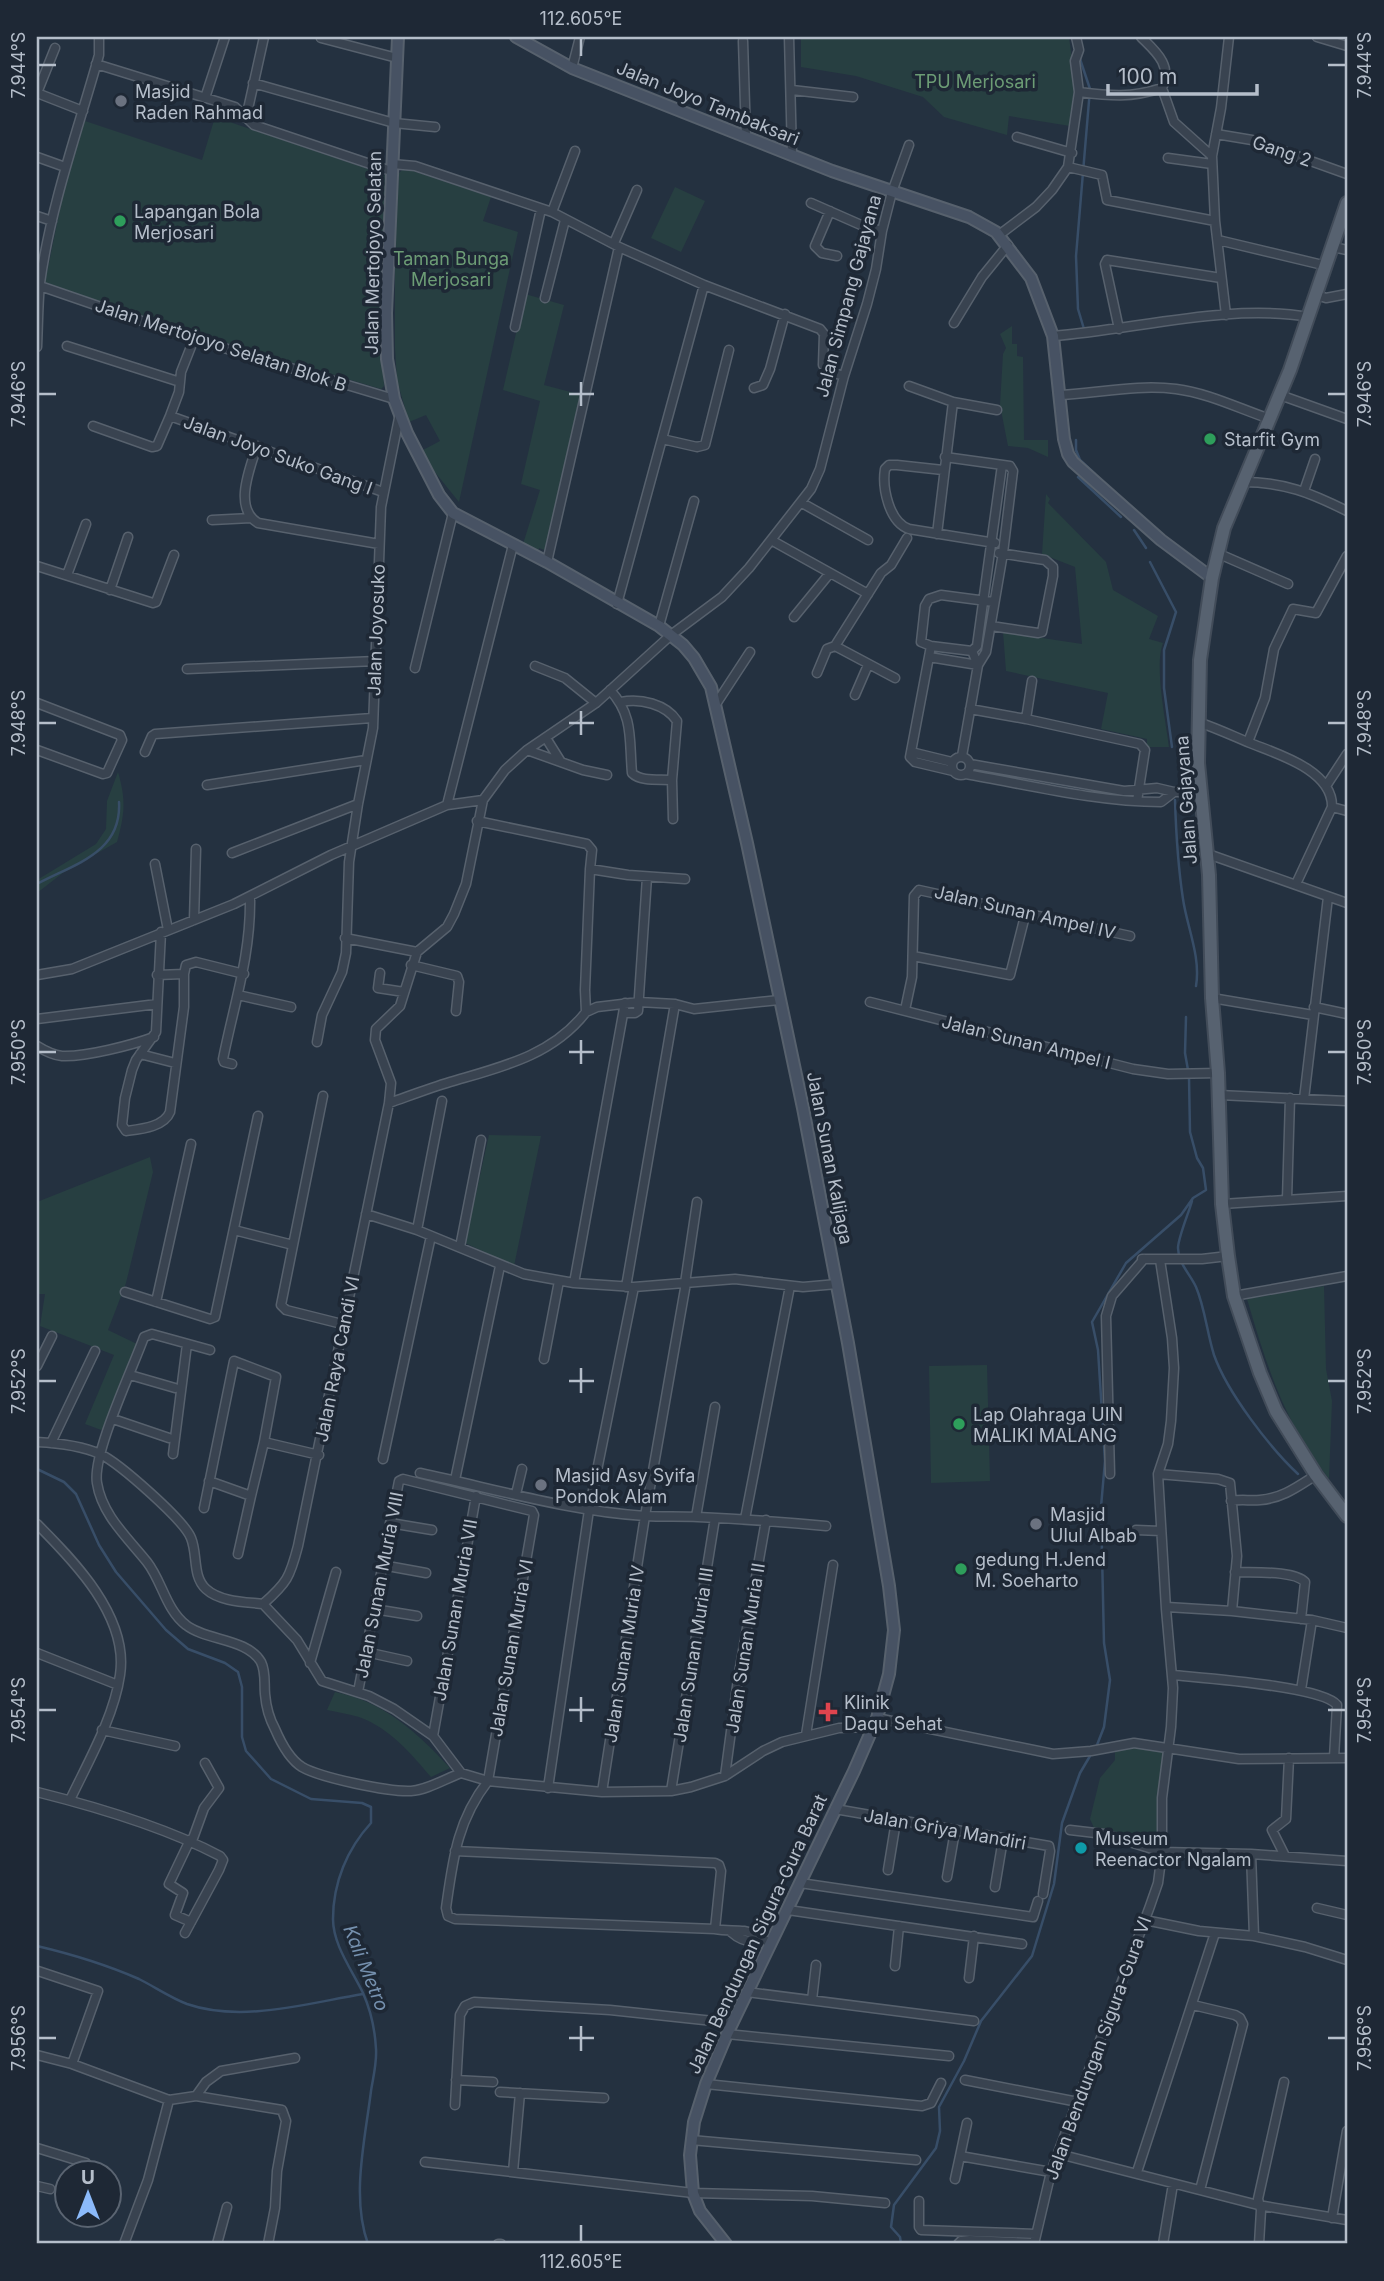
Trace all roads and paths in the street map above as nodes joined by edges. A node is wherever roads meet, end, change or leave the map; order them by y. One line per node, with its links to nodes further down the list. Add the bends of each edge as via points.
1 (99, 37): 17 (street)
2 (225, 37): 24 (street)
3 (264, 37): 19 (street)
4 (398, 37): 16 (main road, Jalan Mertojoyo Selatan)
5 (516, 37): 18 (main road, Jalan Joyo Tambaksari)
6 (580, 37): 18 (street)
7 (789, 37): 21 (street)
8 (1076, 37): 23 (street)
9 (1141, 37): 20 (street, via 1161,56 1166,81)
10 (1229, 37): 30 (street)
11 (1317, 37): 14 (street)
12 (321, 38): 16 (street)
13 (743, 41): 31 (street)
14 (1347, 46)
15 (55, 48): 22 (street)
16 (397, 58): 28 (main road, Jalan Mertojoyo Selatan)
17 (96, 64): 24 (street); 26 (street)
18 (572, 68): 31 (main road, Jalan Joyo Tambaksari)
19 (253, 83): 27 (street); 28 (street)
20 (1162, 88): 23 (street, via 1139,96); 39 (street, via 1174,122)
21 (792, 90): 25 (street); 36 (street)
22 (37, 93): 26 (street)
23 (1082, 93): 35 (street)
24 (205, 97): 27 (street, via 235,107)
25 (853, 97)
26 (83, 111): 40 (street)
27 (246, 118): 42 (street, via 254,125)
28 (394, 123): 29 (street); 42 (main road, Jalan Mertojoyo Selatan)
29 (435, 127)
30 (1216, 134): 39 (street); 43 (street, Gang 2, via 1252,140)
31 (746, 137): 36 (main road, Jalan Joyo Tambaksari)
32 (1017, 137): 35 (street)
33 (909, 145): 45 (street)
34 (575, 151): 50 (street)
35 (1072, 153): 41 (street)
36 (792, 155): 45 (main road, Jalan Joyo Tambaksari)
37 (37, 157): 40 (street)
38 (1168, 158): 39 (street)
39 (1212, 160): 53 (street)
40 (65, 167): 55 (street)
41 (1068, 167): 53 (street, via 1100,173 1107,200); 57 (street, via 1036,206)
42 (392, 168): 48 (street, via 415,166); 90 (main road, Jalan Mertojoyo Selatan, via 386,343)
43 (1347, 174)
44 (638, 190): 59 (street)
45 (892, 192): 56 (street, Jalan Simpang Gajayana); 57 (main road, Jalan Simpang Gajayana, via 969,217)
46 (811, 203): 49 (street)
47 (1347, 203): 54 (main road, Jalan Gajayana)
48 (541, 209): 50 (street); 77 (street)
49 (830, 211): 56 (street); 63 (street, via 815,247)
50 (552, 212): 52 (street)
51 (37, 216): 55 (street)
52 (565, 220): 59 (street); 71 (street)
53 (1215, 220): 58 (street)
54 (1345, 220): 61 (main road, Jalan Gajayana)
55 (52, 221): 64 (street)
56 (882, 231): 84 (street, Jalan Simpang Gajayana, via 873,284)
57 (999, 235): 60 (main road, Jalan Simpang Gajayana)
58 (1218, 240): 65 (street); 66 (street)
59 (617, 245): 67 (street); 126 (street)
60 (1008, 245): 76 (street); 79 (main road, Jalan Simpang Gajayana, via 1031,278)
61 (1333, 247): 62 (street); 65 (main road, Jalan Gajayana)
62 (1347, 250)
63 (837, 256)
64 (40, 261): 68 (street)
65 (1327, 266): 70 (main road, Jalan Gajayana)
66 (1221, 278): 74 (street); 78 (street, via 1107,260)
67 (704, 285): 73 (street); 98 (street)
68 (44, 287): 72 (street); 80 (street, Jalan Mertojoyo Selatan Blok B)
69 (1347, 294): 70 (street)
70 (1316, 295): 75 (main road, Jalan Gajayana)
71 (545, 298)
72 (37, 308): 81 (street)
73 (785, 314): 84 (street, via 823,331 823,365); 87 (street, via 771,369 763,385)
74 (1226, 315): 75 (street); 78 (street)
75 (1309, 317): 89 (main road, Jalan Gajayana)
76 (954, 323)
77 (515, 327)
78 (1119, 328): 79 (street)
79 (1053, 336): 88 (main road, Jalan Simpang Gajayana)
80 (194, 339): 85 (street, Jalan Joyo Suko Gang I); 90 (street, Jalan Mertojoyo Selatan Blok B)
81 (37, 346)
82 (67, 346): 85 (street)
83 (729, 350): 98 (street, via 705,445)
84 (844, 376): 108 (street, Jalan Simpang Gajayana, via 820,470)
85 (180, 382): 94 (street, Jalan Joyo Suko Gang I)
86 (909, 386): 91 (street)
87 (754, 388)
88 (1061, 395): 95 (street, via 1173,388); 130 (main road, Jalan Simpang Gajayana, via 1065,447 1073,462 1161,540)
89 (1280, 395): 95 (main road, Jalan Gajayana); 96 (street)
90 (394, 399): 93 (main road, Jalan Mertojoyo Selatan)
91 (953, 402): 92 (street); 100 (street)
92 (997, 410)
93 (400, 413): 106 (street, Jalan Joyosuko); 110 (main road, Jalan Mertojoyo Selatan, via 439,495)
94 (170, 416): 97 (street, via 159,442 152,447); 99 (street, Jalan Joyo Suko Gang I)
95 (1270, 419): 104 (main road, Jalan Gajayana)
96 (1347, 419)
97 (93, 426)
98 (662, 439): 136 (street)
99 (257, 446): 106 (street, Jalan Joyo Suko Gang I); 111 (street, via 246,485 245,505)
100 (945, 457): 102 (street); 103 (street)
101 (1315, 459): 105 (street)
102 (1002, 465): 121 (street); 122 (street, via 1013,471)
103 (943, 470): 114 (street); 114 (street, via 889,465 884,474 895,520 901,526)
104 (1243, 482): 105 (street); 123 (main road, Jalan Gajayana)
105 (1304, 491): 109 (street)
106 (383, 492): 119 (street, Jalan Joyosuko)
107 (694, 501): 140 (street)
108 (802, 503): 117 (street, Jalan Simpang Gajayana); 118 (street)
109 (1347, 511)
110 (453, 513): 120 (main road, Jalan Mertojoyo Selatan); 152 (street)
111 (251, 518): 112 (street); 119 (street, via 258,523)
112 (212, 520)
113 (86, 524): 129 (street)
114 (937, 534): 121 (street)
115 (128, 537): 132 (street)
116 (908, 538): 133 (street)
117 (771, 540): 128 (street); 142 (street, Jalan Simpang Gajayana, via 722,597)
118 (868, 540)
119 (379, 544): 148 (street, Jalan Joyosuko)
120 (513, 545): 126 (main road, Jalan Mertojoyo Selatan); 190 (street)
121 (992, 547): 122 (street); 134 (street)
122 (1003, 549): 135 (street); 141 (street, via 1045,560 1053,567 1053,576 1042,632)
123 (1217, 553): 130 (main road, Jalan Gajayana); 131 (street)
124 (174, 555): 132 (street, via 155,603)
125 (1347, 556): 168 (street, via 1316,613 1293,609 1274,649 1265,698)
126 (547, 562): 136 (main road, Jalan Mertojoyo Selatan)
127 (37, 566): 129 (street)
128 (830, 573): 133 (street); 139 (street)
129 (68, 575): 132 (street)
130 (1212, 578): 166 (main road, Jalan Gajayana, via 1200,660)
131 (1288, 584)
132 (110, 590)
133 (868, 594): 143 (street)
134 (983, 601): 135 (street); 137 (street); 144 (street, via 941,595 929,599 921,638 924,645)
135 (994, 602): 138 (street)
136 (617, 604): 140 (main road, Jalan Mertojoyo Selatan)
137 (981, 612): 138 (street); 145 (street, via 977,646)
138 (992, 614): 141 (street)
139 (794, 617)
140 (659, 626): 142 (main road, Jalan Sunan Kalijaga)
141 (991, 626): 150 (street)
142 (671, 635): 157 (street, Jalan Simpang Gajayana); 162 (main road, Jalan Sunan Kalijaga, via 702,670)
143 (835, 646): 149 (street); 154 (street, via 827,649)
144 (931, 646): 145 (street); 147 (street)
145 (972, 651): 150 (street)
146 (750, 652): 162 (street)
147 (929, 657): 150 (street); 177 (street, via 912,761)
148 (376, 661): 153 (street); 164 (street, Jalan Joyosuko)
149 (868, 665): 155 (street); 158 (street)
150 (978, 665): 163 (street)
151 (535, 666): 161 (street, via 565,678)
152 (415, 668)
153 (187, 669)
154 (817, 673)
155 (895, 678)
156 (1032, 681): 165 (street)
157 (610, 690): 159 (street); 161 (street, Jalan Simpang Gajayana)
158 (855, 695)
159 (621, 702): 180 (street, via 629,722 634,776); 180 (street, via 639,701 675,717)
160 (37, 703): 169 (street, via 120,735 122,740 103,774)
161 (596, 703): 167 (street, Jalan Simpang Gajayana)
162 (716, 704): 223 (main road, Jalan Sunan Kalijaga)
163 (970, 709): 165 (street); 173 (street)
164 (372, 718): 171 (street, via 155,734); 174 (street, Jalan Joyosuko)
165 (1026, 719): 184 (street, via 1140,744 1144,750)
166 (1198, 722): 168 (street); 186 (main road, Jalan Gajayana)
167 (546, 738): 170 (street, Jalan Simpang Gajayana); 175 (street)
168 (1248, 742): 183 (street, via 1293,760)
169 (37, 750)
170 (527, 751): 175 (street); 187 (street, Jalan Simpang Gajayana, via 505,770)
171 (145, 752)
172 (1347, 754): 183 (street)
173 (962, 756): 176 (street); 177 (street)
174 (366, 760): 182 (street); 189 (street, Jalan Joyosuko)
175 (561, 762): 179 (street)
176 (970, 764): 178 (street); 181 (street)
177 (953, 767): 178 (street)
178 (966, 774): 181 (street)
179 (607, 775)
180 (672, 780): 193 (street)
181 (1049, 784): 184 (street); 188 (street)
182 (207, 785)
183 (1326, 786): 191 (street)
184 (1139, 789): 185 (street); 188 (street)
185 (1174, 792): 186 (street); 188 (street, via 1161,802)
186 (1201, 792): 198 (main road, Jalan Gajayana)
187 (483, 800): 190 (street); 194 (street)
188 (1137, 801)
189 (358, 804): 195 (street, Jalan Joyosuko); 197 (street)
190 (447, 805): 195 (street)
191 (1332, 807): 192 (street); 203 (street)
192 (1347, 811)
193 (673, 819)
194 (477, 821): 200 (street, via 587,844 592,850); 212 (street, via 470,868 454,914)
195 (352, 846): 205 (street); 211 (street, Jalan Joyosuko)
196 (196, 849): 208 (street)
197 (232, 853)
198 (1208, 854): 203 (street); 222 (main road, Jalan Gajayana)
199 (155, 864): 209 (street)
200 (590, 869): 201 (street); 233 (street)
201 (647, 877): 202 (street); 224 (street)
202 (685, 879)
203 (1296, 884): 204 (street)
204 (1328, 897): 206 (street); 232 (street)
205 (250, 898): 208 (street); 217 (street)
206 (1347, 903)
207 (1026, 912): 210 (street, Jalan Sunan Ampel IV); 213 (street, via 1011,974); 213 (street, Jalan Sunan Ampel IV, via 919,890 914,896)
208 (194, 920): 209 (street)
209 (164, 931): 218 (street, via 72,969); 219 (street)
210 (1130, 936)
211 (345, 938): 212 (street); 238 (street, Jalan Joyosuko, via 344,965 322,1015)
212 (417, 952): 214 (street)
213 (913, 956): 230 (street)
214 (411, 965): 220 (street); 231 (street, via 457,976)
215 (380, 973): 220 (street, via 378,988)
216 (184, 974): 217 (street, via 186,965 196,962); 219 (street); 241 (street)
217 (244, 974): 221 (street)
218 (37, 975)
219 (157, 975): 227 (street)
220 (404, 992): 250 (street, Jalan Raya Candi VI, via 396,1012 374,1034 389,1074)
221 (238, 995): 229 (street); 242 (street, via 223,1059)
222 (1212, 998): 232 (street); 243 (main road, Jalan Gajayana)
223 (779, 1000): 228 (street, via 694,1009); 271 (main road, Jalan Sunan Kalijaga)
224 (639, 1002): 226 (street); 228 (street); 234 (street, via 638,1011)
225 (870, 1002): 230 (street, Jalan Sunan Ampel I)
226 (625, 1003): 233 (street); 234 (street)
227 (157, 1004): 236 (street); 237 (street)
228 (675, 1004): 273 (street)
229 (291, 1007)
230 (905, 1010): 243 (street, Jalan Sunan Ampel I, via 1133,1069)
231 (456, 1011)
232 (1314, 1011): 235 (street); 247 (street)
233 (586, 1012): 250 (street, via 563,1037 525,1059)
234 (624, 1013): 269 (street)
235 (1347, 1014)
236 (37, 1019)
237 (154, 1037): 239 (street, via 72,1055 60,1056); 240 (street)
238 (317, 1042)
239 (37, 1047)
240 (141, 1054): 241 (street); 241 (street, via 125,1098 122,1125 126,1131 167,1118)
241 (175, 1063)
242 (232, 1064)
243 (1218, 1073): 245 (main road, Jalan Gajayana)
244 (323, 1096): 262 (street)
245 (1219, 1096): 246 (street); 257 (main road, Jalan Gajayana)
246 (1290, 1098): 247 (street); 255 (street)
247 (1304, 1099): 249 (street)
248 (442, 1101): 260 (street)
249 (1347, 1101)
250 (389, 1103): 258 (street, Jalan Raya Candi VI)
251 (258, 1116): 259 (street)
252 (481, 1140): 263 (street)
253 (191, 1144): 276 (street)
254 (1347, 1196): 255 (street)
255 (1287, 1199): 257 (street)
256 (696, 1202): 270 (street, Jalan Sunan Muria IV)
257 (1222, 1204): 264 (main road, Jalan Gajayana)
258 (366, 1214): 260 (street); 277 (street, Jalan Raya Candi VI)
259 (234, 1230): 262 (street); 276 (street, via 215,1318)
260 (417, 1230): 261 (street)
261 (431, 1236): 263 (street); 295 (street)
262 (293, 1245): 277 (street, via 282,1307)
263 (460, 1247): 266 (street)
264 (1228, 1256): 265 (street); 275 (main road, Jalan Gajayana)
265 (1160, 1260): 298 (street, via 1143,1259 1112,1296 1105,1315); 299 (street, Jalan Bendungan Sigura-Gura VI, via 1174,1368 1171,1421)
266 (500, 1266): 268 (street); 301 (street)
267 (1347, 1276): 275 (street)
268 (559, 1281): 269 (street); 282 (street)
269 (574, 1283): 273 (street)
270 (685, 1283): 272 (street, via 735,1279); 273 (street); 309 (street, Jalan Sunan Muria IV)
271 (837, 1284): 272 (street); 343 (main road, Jalan Sunan Kalijaga, via 893,1613 889,1675)
272 (790, 1288): 313 (street)
273 (631, 1290): 308 (street)
274 (125, 1292): 276 (street)
275 (1234, 1296): 300 (main road, Jalan Gajayana, via 1276,1411)
276 (156, 1301)
277 (342, 1324): 294 (street, Jalan Raya Candi VI)
278 (52, 1336): 283 (street)
279 (187, 1344): 281 (street); 284 (street, via 149,1333); 293 (street)
280 (95, 1350): 290 (street)
281 (210, 1350)
282 (544, 1359)
283 (37, 1367)
284 (130, 1375): 285 (street); 287 (street)
285 (175, 1388)
286 (715, 1407): 311 (street)
287 (113, 1419): 288 (street); 292 (street)
288 (169, 1438)
289 (37, 1442): 290 (street)
290 (51, 1443): 292 (street)
291 (264, 1443): 294 (street); 302 (street, via 276,1377 234,1361); 304 (street)
292 (100, 1454): 327 (street, via 186,1526 205,1588 224,1598); 353 (street, via 97,1482 102,1497 179,1618 200,1634 245,1649 260,1662 267,1709 291,1758 322,1775 401,1790 421,1789)
293 (173, 1454)
294 (319, 1455): 327 (street, Jalan Raya Candi VI, via 291,1572 281,1589)
295 (383, 1459)
296 (522, 1469): 303 (street)
297 (420, 1473): 301 (street)
298 (1110, 1474)
299 (1158, 1474): 306 (street, via 1228,1481); 320 (street, Jalan Bendungan Sigura-Gura VI)
300 (1312, 1477): 306 (street, via 1280,1496); 310 (main road, Jalan Gajayana)
301 (455, 1480): 303 (street)
302 (209, 1481): 304 (street); 307 (street)
303 (516, 1494): 308 (street)
304 (251, 1496): 321 (street)
305 (475, 1496): 315 (street, Jalan Sunan Muria VIII, via 401,1480); 346 (street, Jalan Sunan Muria VII); 355 (street, Jalan Sunan Muria VI, via 528,1509 534,1515)
306 (1231, 1500): 325 (street)
307 (204, 1508)
308 (589, 1510): 309 (street); 356 (street)
309 (645, 1516): 311 (street); 358 (street, Jalan Sunan Muria IV)
310 (1347, 1516)
311 (696, 1517): 312 (street)
312 (715, 1518): 313 (street); 357 (street, Jalan Sunan Muria III)
313 (745, 1519): 314 (street)
314 (766, 1520): 317 (street); 354 (street, Jalan Sunan Muria II)
315 (390, 1523): 318 (street); 322 (street, Jalan Sunan Muria VIII)
316 (37, 1524): 340 (street, via 96,1589 118,1643)
317 (826, 1526)
318 (432, 1530)
319 (1136, 1530): 320 (street)
320 (1161, 1531): 328 (street, Jalan Bendungan Sigura-Gura VI)
321 (238, 1555)
322 (382, 1565): 326 (street); 329 (street, Jalan Sunan Muria VIII)
323 (833, 1565): 345 (street)
324 (336, 1572): 338 (street)
325 (1235, 1572): 330 (street); 332 (street, via 1302,1578)
326 (426, 1573)
327 (263, 1604): 338 (street, via 297,1640)
328 (1167, 1607): 330 (street); 339 (street, Jalan Bendungan Sigura-Gura VI)
329 (374, 1609): 331 (street); 335 (street, Jalan Sunan Muria VIII)
330 (1232, 1611): 332 (street)
331 (416, 1616)
332 (1301, 1619): 333 (street)
333 (1312, 1620): 334 (street); 341 (street)
334 (1347, 1628)
335 (366, 1652): 337 (street); 342 (street, Jalan Sunan Muria VIII)
336 (37, 1653): 340 (street)
337 (407, 1661)
338 (310, 1663): 342 (street, via 322,1681)
339 (1173, 1675): 341 (street); 348 (street, Jalan Bendungan Sigura-Gura VI)
340 (118, 1685): 344 (street)
341 (1301, 1690): 350 (street, via 1336,1702)
342 (358, 1692): 346 (street, via 394,1709)
343 (874, 1723): 345 (street); 348 (street, via 1048,1753 1134,1743); 361 (main road, Jalan Bendungan Sigura-Gura Barat)
344 (102, 1730): 347 (street); 360 (street)
345 (806, 1735): 354 (street, via 773,1745)
346 (433, 1737): 353 (street)
347 (175, 1746)
348 (1168, 1750): 349 (street, via 1239,1759); 368 (street, Jalan Bendungan Sigura-Gura VI)
349 (1289, 1758): 350 (street); 370 (street, via 1286,1819 1272,1830)
350 (1334, 1758): 351 (street)
351 (1347, 1758)
352 (205, 1763): 366 (street, via 219,1788 204,1808)
353 (461, 1773): 355 (street)
354 (725, 1776): 357 (street)
355 (488, 1781): 356 (street); 367 (street, via 465,1816)
356 (548, 1788): 358 (street)
357 (671, 1791): 358 (street)
358 (602, 1792)
359 (37, 1793): 360 (street)
360 (70, 1800): 366 (street)
361 (835, 1810): 362 (street, Jalan Griya Mandiri); 374 (main road, Jalan Bendungan Sigura-Gura Barat)
362 (895, 1821): 364 (street, Jalan Griya Mandiri); 372 (street)
363 (1070, 1830): 368 (street, via 1104,1834)
364 (955, 1831): 365 (street, Jalan Griya Mandiri); 373 (street)
365 (1003, 1839): 374 (street, Jalan Griya Mandiri, via 1050,1848 1033,1917); 375 (street)
366 (191, 1841): 380 (street, via 169,1883 183,1893 175,1915); 380 (street, via 223,1860)
367 (454, 1851): 382 (street, via 715,1863 721,1871); 382 (street, via 446,1908 451,1918)
368 (1162, 1852): 369 (street); 379 (street, Jalan Bendungan Sigura-Gura VI)
369 (1251, 1854): 370 (street); 386 (street)
370 (1284, 1856): 371 (street)
371 (1347, 1861)
372 (888, 1870)
373 (947, 1877)
374 (800, 1884): 377 (main road, Jalan Bendungan Sigura-Gura Barat)
375 (995, 1887)
376 (1317, 1908): 378 (street)
377 (788, 1910): 381 (street); 387 (main road, Jalan Bendungan Sigura-Gura Barat)
378 (1347, 1915)
379 (1145, 1920): 384 (street); 415 (street, Jalan Bendungan Sigura-Gura VI)
380 (191, 1922): 383 (street)
381 (899, 1926): 385 (street); 391 (street)
382 (715, 1928): 387 (street, via 742,1931)
383 (185, 1933)
384 (1215, 1933): 386 (street); 396 (street)
385 (974, 1936): 388 (street); 393 (street)
386 (1254, 1936): 389 (street)
387 (767, 1941): 394 (main road, Jalan Bendungan Sigura-Gura Barat)
388 (1022, 1944)
389 (1347, 1960)
390 (816, 1965): 395 (street)
391 (895, 1966)
392 (38, 1971): 403 (street, via 98,1991)
393 (969, 1978)
394 (747, 1992): 395 (street); 398 (main road, Jalan Bendungan Sigura-Gura Barat)
395 (812, 2000): 397 (street)
396 (1193, 2005): 428 (street); 433 (street, via 1235,2015 1243,2024)
397 (974, 2021)
398 (732, 2023): 399 (main road, Jalan Bendungan Sigura-Gura Barat); 404 (street, via 474,2002 460,2015)
399 (727, 2034): 401 (street); 409 (main road, Jalan Bendungan Sigura-Gura Barat)
400 (37, 2055): 403 (street)
401 (949, 2056)
402 (295, 2059): 412 (street, via 221,2071 205,2082)
403 (72, 2064): 414 (street)
404 (456, 2080): 406 (street); 416 (street)
405 (965, 2080): 415 (street)
406 (493, 2082)
407 (1284, 2082): 437 (street)
408 (942, 2083): 409 (street, via 931,2103 922,2106)
409 (706, 2084): 419 (main road, Jalan Bendungan Sigura-Gura Barat)
410 (500, 2092): 411 (street)
411 (520, 2093): 413 (street); 426 (street)
412 (196, 2096): 414 (street); 444 (street, via 282,2110 286,2121)
413 (604, 2098)
414 (169, 2100): 442 (street)
415 (1078, 2102): 421 (street, Jalan Bendungan Sigura-Gura VI)
416 (455, 2105)
417 (967, 2123): 422 (street)
418 (1347, 2131): 439 (street)
419 (691, 2140): 424 (street); 434 (main road, Jalan Bendungan Sigura-Gura Barat)
420 (37, 2148): 423 (street)
421 (1059, 2154): 427 (street, Jalan Bendungan Sigura-Gura VI); 428 (street)
422 (960, 2156): 427 (street); 429 (street)
423 (70, 2158)
424 (916, 2160)
425 (425, 2162): 426 (street)
426 (513, 2172): 434 (street)
427 (1051, 2172): 441 (street, Jalan Bendungan Sigura-Gura VI)
428 (1137, 2172): 430 (street)
429 (955, 2179)
430 (1173, 2184): 433 (street); 447 (street)
431 (37, 2186): 432 (street)
432 (50, 2189)
433 (1200, 2190): 437 (street)
434 (693, 2193): 436 (street); 445 (main road, Jalan Bendungan Sigura-Gura Barat)
435 (919, 2200): 441 (street, via 921,2230)
436 (885, 2203)
437 (1258, 2205): 439 (street); 448 (street)
438 (227, 2207): 443 (street)
439 (1332, 2218): 440 (street)
440 (1347, 2220)
441 (1035, 2240): 446 (street)
442 (127, 2243)
443 (217, 2244)
444 (268, 2244)
445 (726, 2244)
446 (958, 2244)
447 (1163, 2244)
448 (1259, 2244)

